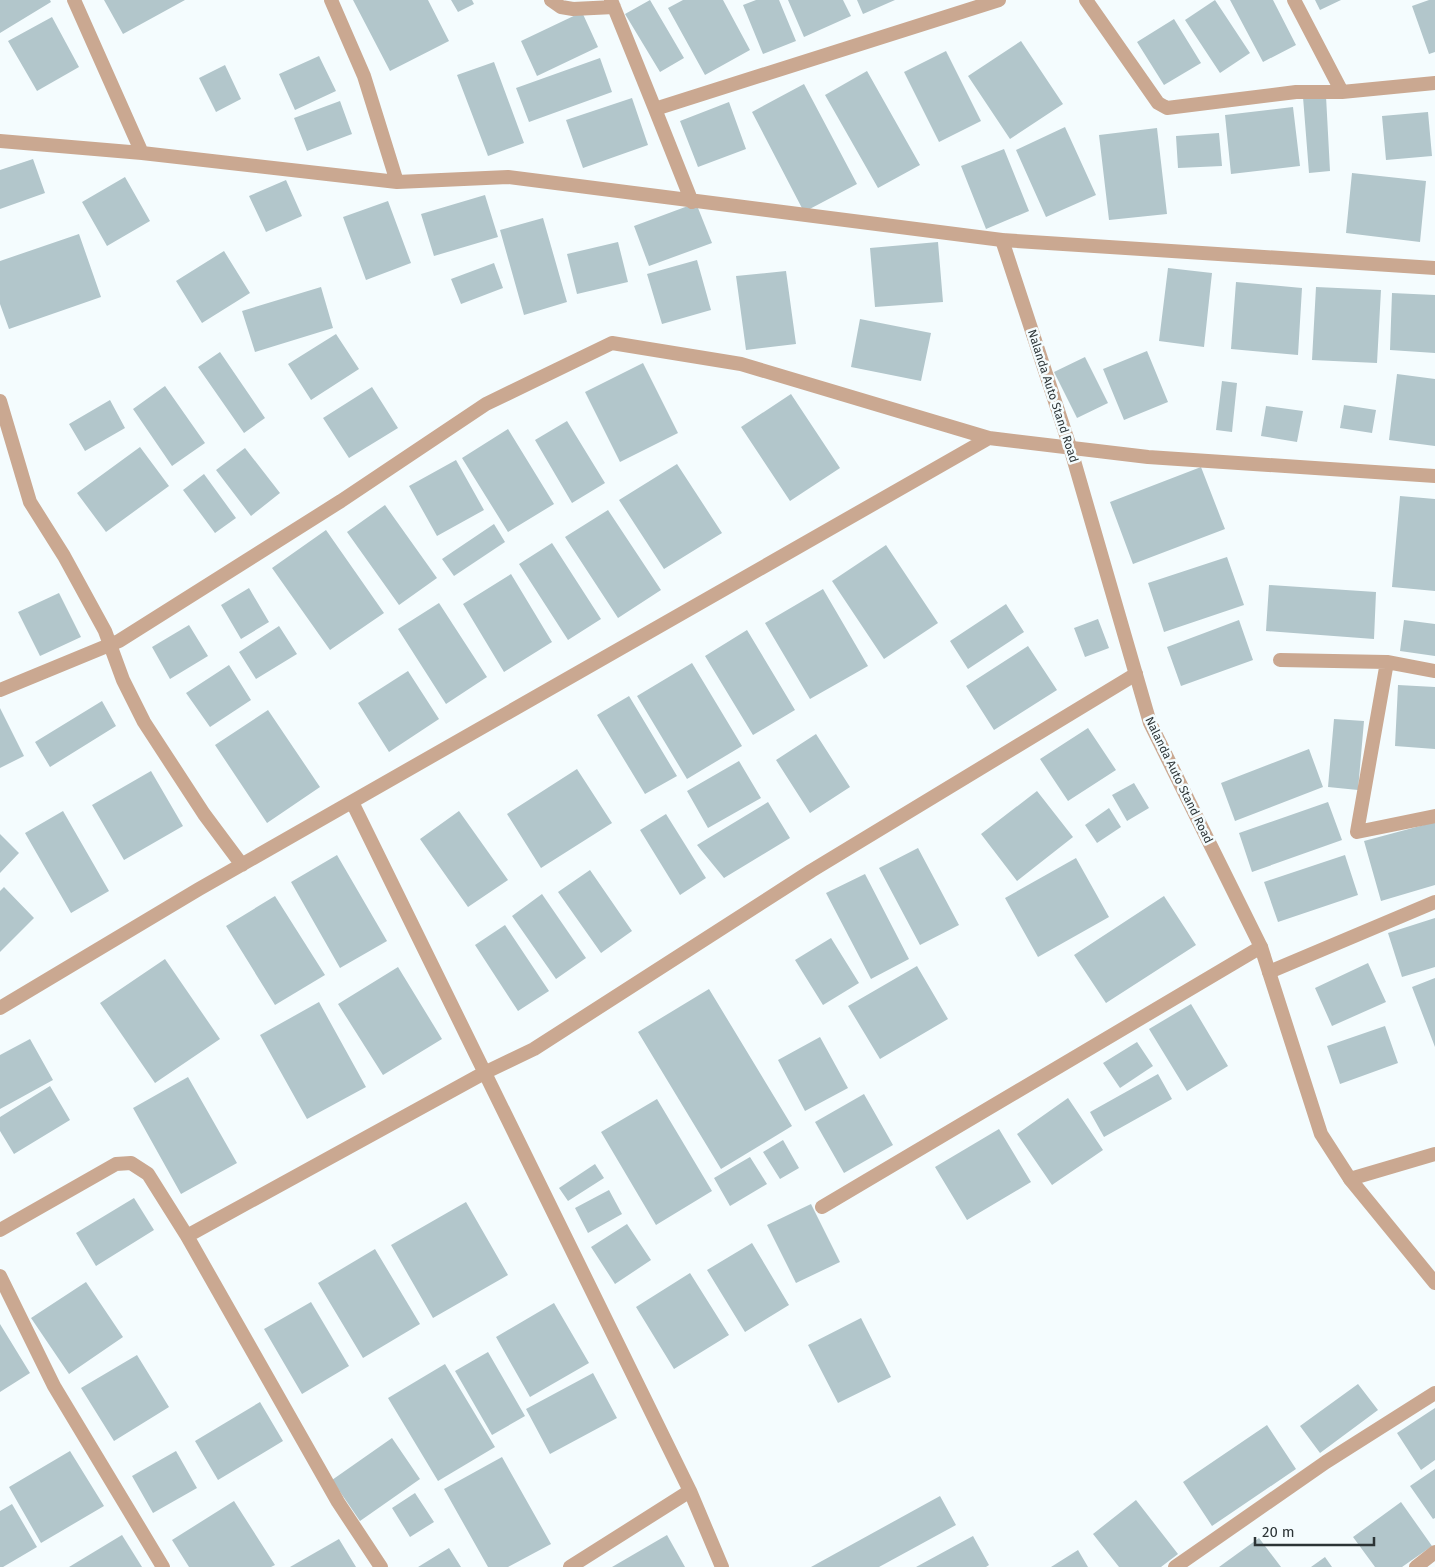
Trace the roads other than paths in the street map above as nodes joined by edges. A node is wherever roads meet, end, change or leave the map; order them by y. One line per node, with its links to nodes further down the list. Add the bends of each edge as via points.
1 (74, 0): 12 (street)
2 (331, 0): 13 (street, via 364,76)
3 (550, 0): 7 (street, via 560,8 573,9)
4 (999, 0): 10 (street)
5 (1086, 0): 9 (street, via 1158,103 1167,108 1296,92)
6 (1294, 0): 9 (street)
7 (612, 4): 10 (street)
8 (1435, 82): 9 (street)
9 (1342, 92)
10 (655, 109): 14 (street)
11 (0, 141): 12 (street)
12 (142, 153): 13 (street)
13 (397, 182): 14 (street, via 508,177)
14 (692, 202): 15 (street)
15 (1002, 240): 16 (street); 19 (street, Nalanda Auto Stand Road)
16 (1435, 268)
17 (0, 401): 21 (street, via 30,502)
18 (989, 438): 19 (street); 21 (street, via 741,364 612,343 486,404 341,501); 27 (street)
19 (1070, 447): 20 (street, via 1148,457); 25 (street, Nalanda Auto Stand Road)
20 (1435, 476)
21 (110, 645): 26 (street); 29 (street, via 144,722 204,814)
22 (1280, 660): 23 (street)
23 (1387, 662): 24 (street); 28 (street, via 1357,832)
24 (1435, 671)
25 (1136, 674): 31 (street, Nalanda Auto Stand Road, via 1150,723); 34 (street, via 811,871 534,1049)
26 (0, 690)
27 (352, 802): 29 (street); 34 (street)
28 (1435, 816)
29 (242, 865): 33 (street)
30 (1435, 902): 32 (street)
31 (1261, 947): 32 (street, Nalanda Auto Stand Road); 37 (street)
32 (1269, 972): 36 (street, Nalanda Auto Stand Road, via 1321,1134)
33 (0, 1008)
34 (484, 1073): 39 (street); 43 (street)
35 (1435, 1154): 36 (street)
36 (1350, 1179): 41 (street, Nalanda Auto Stand Road)
37 (822, 1207)
38 (0, 1230): 39 (street, via 116,1164 131,1163 148,1174)
39 (187, 1236): 46 (street, via 338,1502)
40 (0, 1276): 45 (street, via 54,1386)
41 (1435, 1283)
42 (1435, 1393): 49 (street, via 1326,1462)
43 (690, 1491): 47 (street); 48 (street)
44 (1435, 1552): 50 (street)
45 (163, 1567)
46 (381, 1567)
47 (570, 1567)
48 (722, 1567)
49 (1175, 1567)
50 (1416, 1567)

